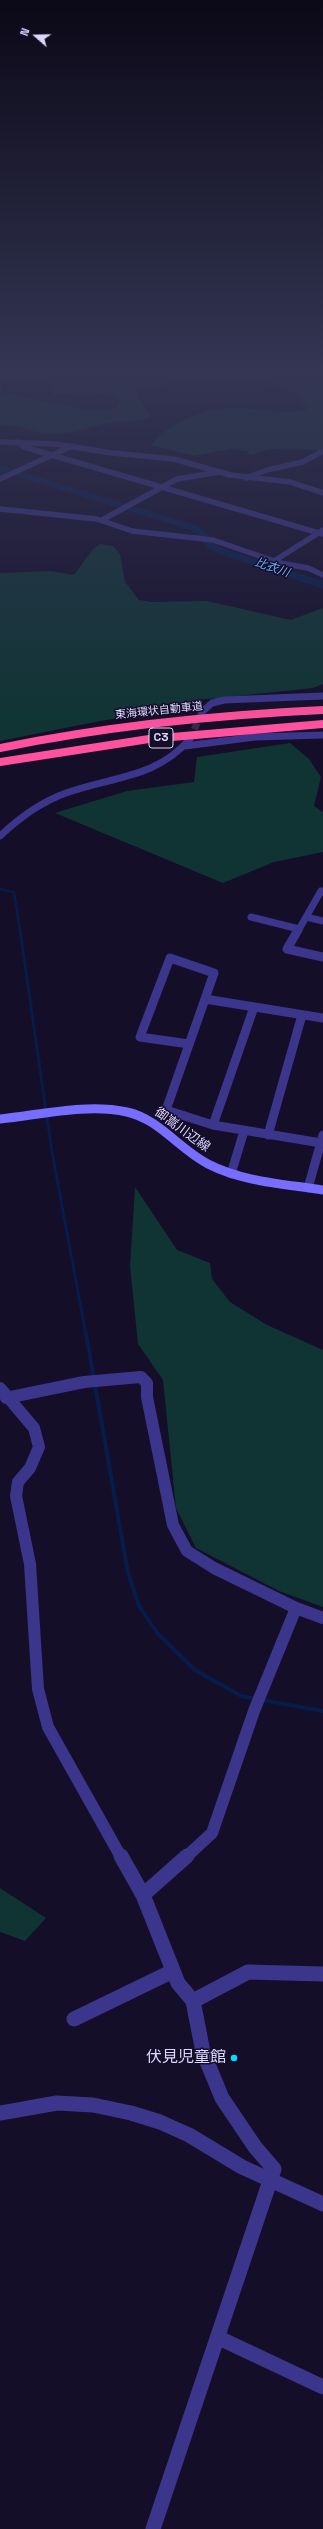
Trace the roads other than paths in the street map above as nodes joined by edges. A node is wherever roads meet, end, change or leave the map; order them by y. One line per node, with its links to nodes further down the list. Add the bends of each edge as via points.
1 (153, 492): 4 (street)
2 (180, 492): 5 (street)
3 (0, 509): 4 (street)
4 (102, 520): 6 (street, via 132,530 213,540)
5 (322, 532): 6 (street)
6 (274, 561): 7 (street, via 308,568)
7 (323, 575)
8 (323, 689): 10 (street, via 283,695)
9 (323, 696): 10 (street)
10 (279, 698): 12 (street, via 224,700 212,703)
11 (323, 710): 17 (highway, 東海環状自動車道 / C3, via 213,716 132,725)
12 (202, 712)
13 (323, 724): 18 (highway, C3, via 149,739)
14 (323, 735): 16 (street, via 255,737)
15 (190, 739): 16 (street)
16 (185, 746): 19 (street, via 173,759 158,767 50,800 24,816)
17 (0, 748)
18 (0, 762)
19 (0, 836)
20 (323, 892): 22 (street, via 321,891)
21 (251, 917): 24 (street)
22 (306, 917): 23 (street); 24 (street)
23 (323, 921)
24 (299, 929): 25 (street, via 287,949)
25 (323, 957)
26 (205, 999): 27 (street); 30 (street); 30 (street, via 214,973 170,958 140,1037)
27 (254, 1007): 28 (street); 32 (street)
28 (302, 1015): 29 (street); 34 (street)
29 (323, 1018)
30 (189, 1044): 32 (street, via 166,1110)
31 (0, 1119): 36 (main road, 御嵩川辺線, via 92,1111 127,1112 154,1123 207,1164)
32 (213, 1125): 33 (street)
33 (244, 1131): 34 (street); 36 (street)
34 (268, 1135): 35 (street)
35 (322, 1139): 37 (street)
36 (231, 1174): 37 (main road, 御嵩川辺線)
37 (308, 1188): 38 (main road, 御嵩川辺線)
38 (323, 1190)
39 (3, 1393): 40 (street, via 141,1377 148,1383 147,1397 173,1525 187,1551 214,1568); 42 (street, via 34,1428 39,1447 30,1468 18,1482 16,1496 30,1564 38,1689 48,1727)
40 (296, 1608): 41 (street); 42 (street, via 254,1711 212,1833)
41 (323, 1618)
42 (143, 1895): 43 (street)
43 (173, 1971): 45 (street, via 178,1983); 46 (street)
44 (323, 1974): 45 (street, via 248,1972)
45 (193, 2001): 48 (street, via 203,2052 211,2076 255,2147 274,2169)
46 (74, 2019)
47 (0, 2113): 48 (street, via 57,2103 93,2105 131,2113 189,2135)
48 (271, 2181): 49 (street); 50 (street)
49 (323, 2204)
50 (219, 2338): 51 (street); 52 (street)
51 (323, 2387)
52 (153, 2529)

